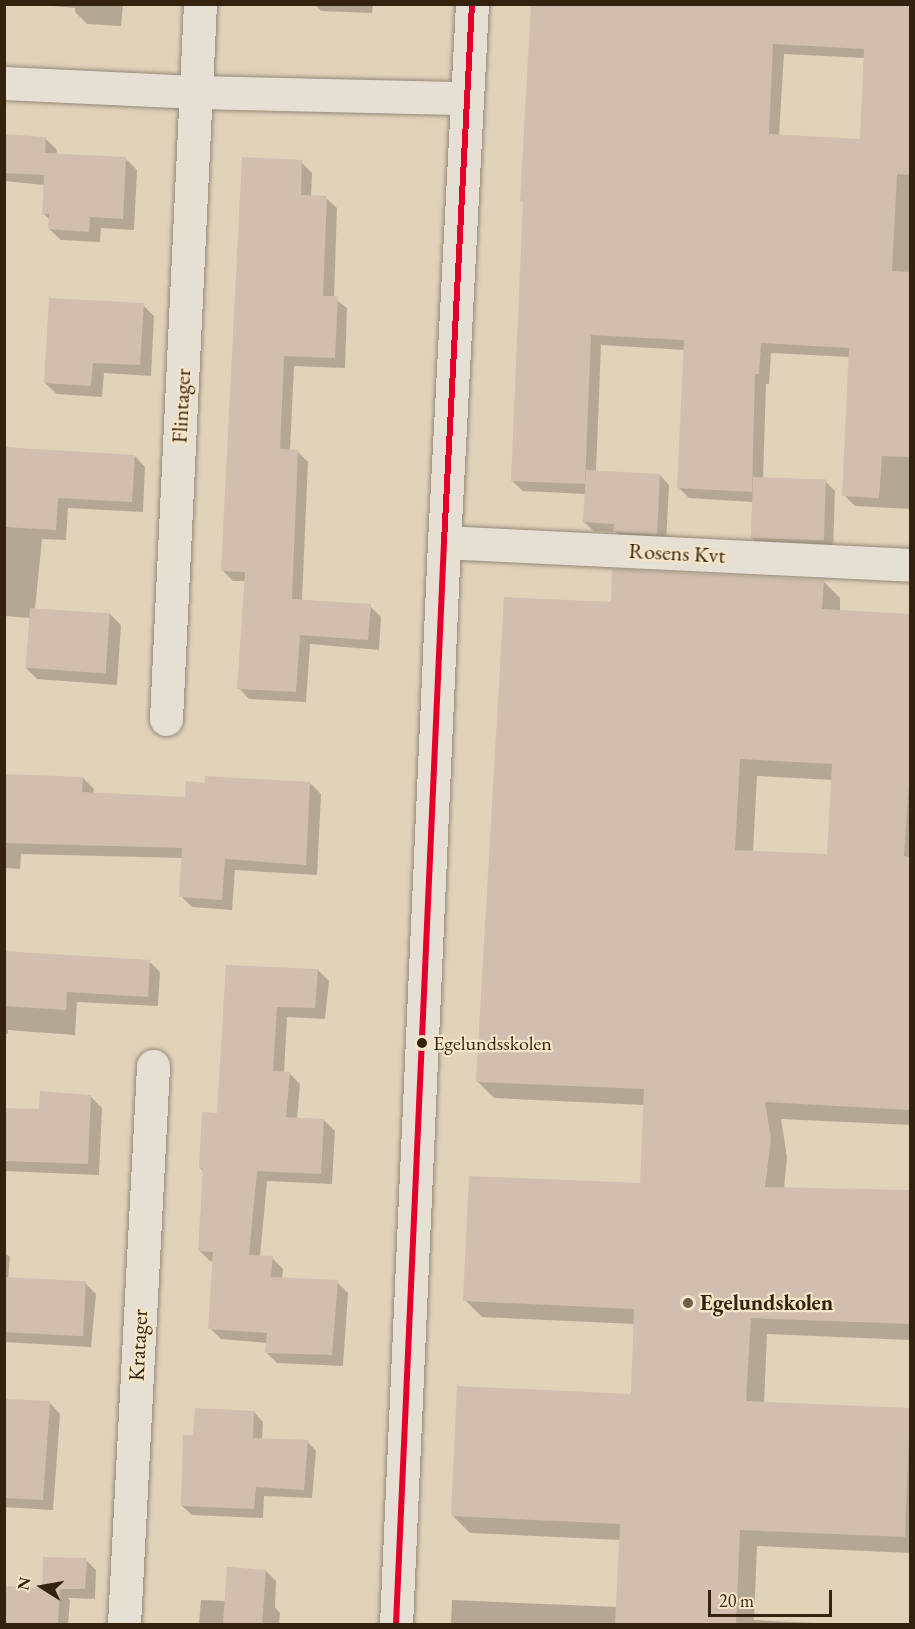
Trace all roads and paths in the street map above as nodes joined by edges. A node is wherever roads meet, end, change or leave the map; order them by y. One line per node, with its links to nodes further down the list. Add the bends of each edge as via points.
1 (200, 4): 4 (street, Flintager)
2 (472, 4): 5 (street)
3 (4, 83): 4 (street)
4 (196, 92): 5 (street); 8 (street, Flintager)
5 (467, 98): 6 (street)
6 (444, 542): 7 (street, Rosens Kvt); 11 (street)
7 (910, 565)
8 (166, 719)
9 (153, 1066): 10 (street, Kratager)
10 (124, 1624)
11 (396, 1624)

